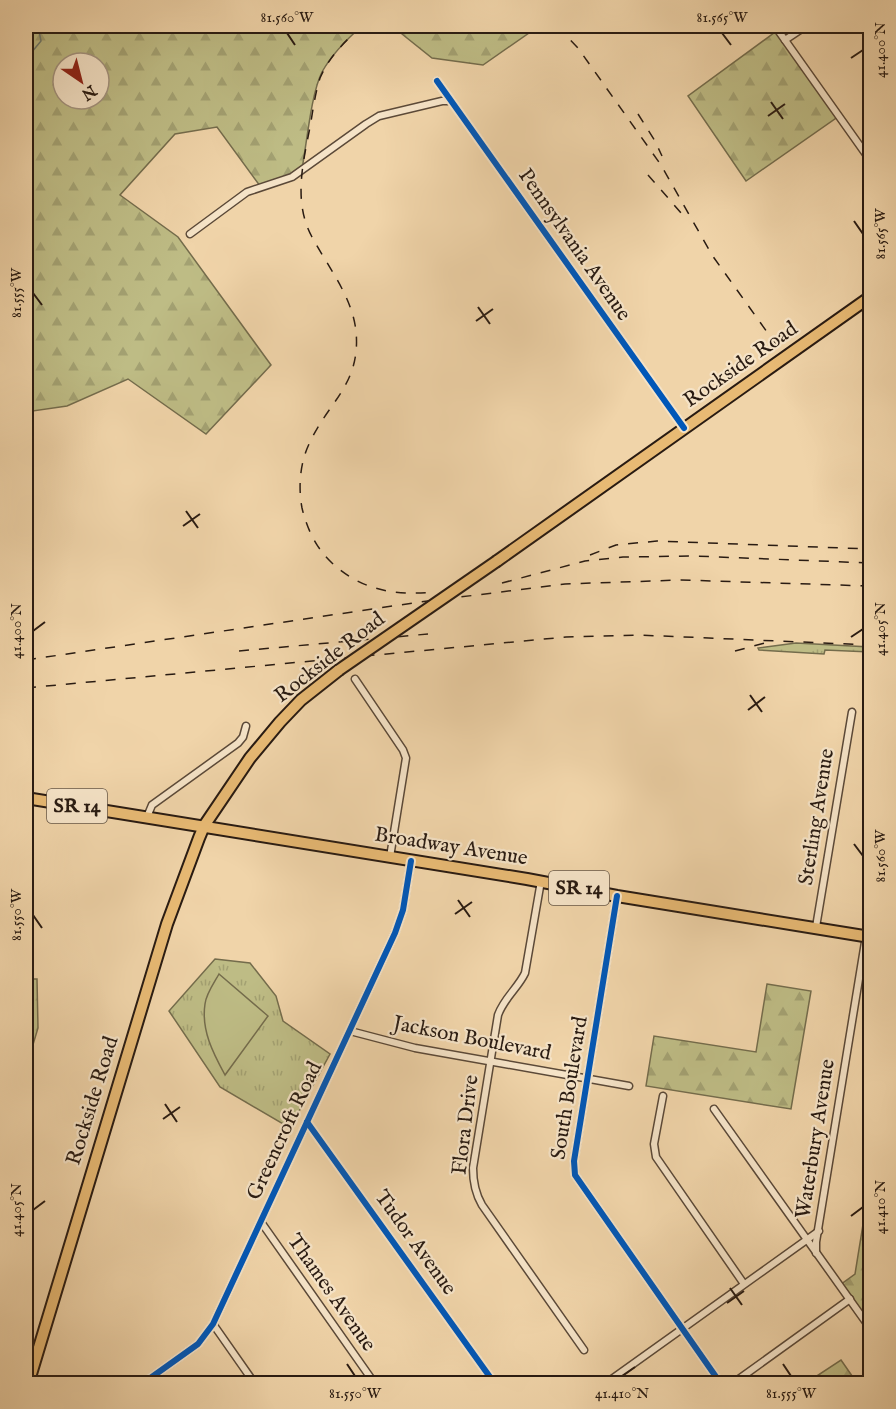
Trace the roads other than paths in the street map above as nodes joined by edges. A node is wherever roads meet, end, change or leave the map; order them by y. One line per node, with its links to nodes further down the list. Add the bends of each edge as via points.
1 (775, 26): 3 (street)
2 (806, 26): 3 (street)
3 (785, 40): 6 (street)
4 (437, 81): 5 (street, Pennsylvania Avenue)
5 (451, 101): 7 (street, via 379,116 292,177 247,192); 9 (street, Pennsylvania Avenue)
6 (870, 160)
7 (190, 234)
8 (870, 297): 9 (main road, Rockside Road)
9 (684, 428): 15 (main road, Rockside Road, bridge, via 301,700 250,758)
10 (355, 679): 16 (street, via 406,758)
11 (852, 712): 20 (street, Sterling Avenue)
12 (246, 726): 14 (street, via 238,743 152,805)
13 (26, 798): 14 (main road, Broadway Avenue / SR 14)
14 (147, 817): 15 (main road, Broadway Avenue / SR 14)
15 (204, 826): 16 (main road, Broadway Avenue / SR 14); 39 (main road, Rockside Road, via 167,924)
16 (390, 857): 17 (main road, Broadway Avenue / SR 14)
17 (411, 861): 18 (main road, Broadway Avenue / SR 14); 22 (street, Greencroft Road, via 395,933)
18 (541, 881): 19 (main road, Broadway Avenue / SR 14); 23 (street, Flora Drive, via 525,973 501,1008)
19 (617, 896): 20 (main road, Broadway Avenue / SR 14); 24 (street, South Boulevard)
20 (816, 927): 21 (main road, Broadway Avenue / SR 14)
21 (868, 937): 30 (street, Waterbury Avenue)
22 (350, 1031): 23 (street, Jackson Boulevard, via 415,1048); 28 (street, Greencroft Road)
23 (490, 1061): 24 (street, Jackson Boulevard); 38 (street, Flora Drive, via 473,1168 476,1192)
24 (588, 1078): 25 (street, Jackson Boulevard); 37 (street, South Boulevard, via 574,1175)
25 (629, 1086)
26 (663, 1096): 33 (street, via 654,1144 656,1157)
27 (714, 1109): 31 (street)
28 (307, 1122): 29 (street, Greencroft Road); 43 (street, Tudor Avenue)
29 (261, 1222): 35 (street, Greencroft Road); 42 (street, Thames Avenue)
30 (819, 1231): 31 (street, Waterbury Avenue); 32 (street)
31 (806, 1239): 32 (street); 33 (street, Waterbury Avenue)
32 (816, 1253): 34 (street)
33 (744, 1284): 37 (street, Waterbury Avenue)
34 (850, 1299): 36 (street); 46 (street)
35 (213, 1324): 40 (street, Greencroft Road, via 198,1344); 41 (street)
36 (870, 1328)
37 (681, 1329): 44 (street, Waterbury Avenue); 45 (street, South Boulevard)
38 (584, 1350)
39 (28, 1383)
40 (142, 1383)
41 (255, 1383)
42 (375, 1383)
43 (495, 1383)
44 (605, 1383)
45 (721, 1383)
46 (732, 1383)

